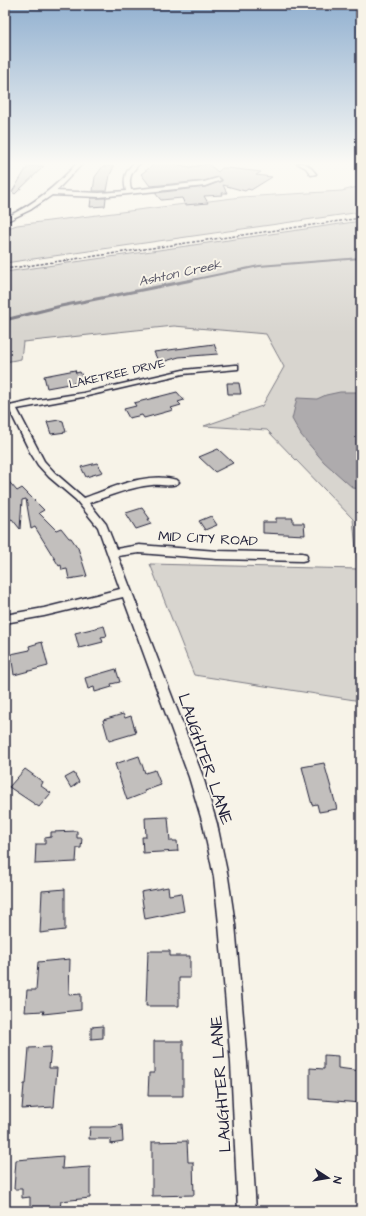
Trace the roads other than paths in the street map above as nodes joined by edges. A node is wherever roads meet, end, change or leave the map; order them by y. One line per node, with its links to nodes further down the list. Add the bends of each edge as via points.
1 (235, 367): 2 (street, LAKETREE DRIVE, via 184,372 83,395)
2 (8, 408): 4 (street, LAUGHTER LANE, via 41,463)
3 (174, 482): 4 (street, via 144,482)
4 (82, 502): 5 (street, LAUGHTER LANE, via 102,526)
5 (112, 552): 6 (street, MID CITY ROAD, via 139,549 216,555); 7 (street, LAUGHTER LANE)
6 (302, 557)
7 (126, 592): 8 (street); 9 (street, LAUGHTER LANE, via 196,776 210,824 221,877 239,1062)
8 (5, 620)
9 (247, 1211)

